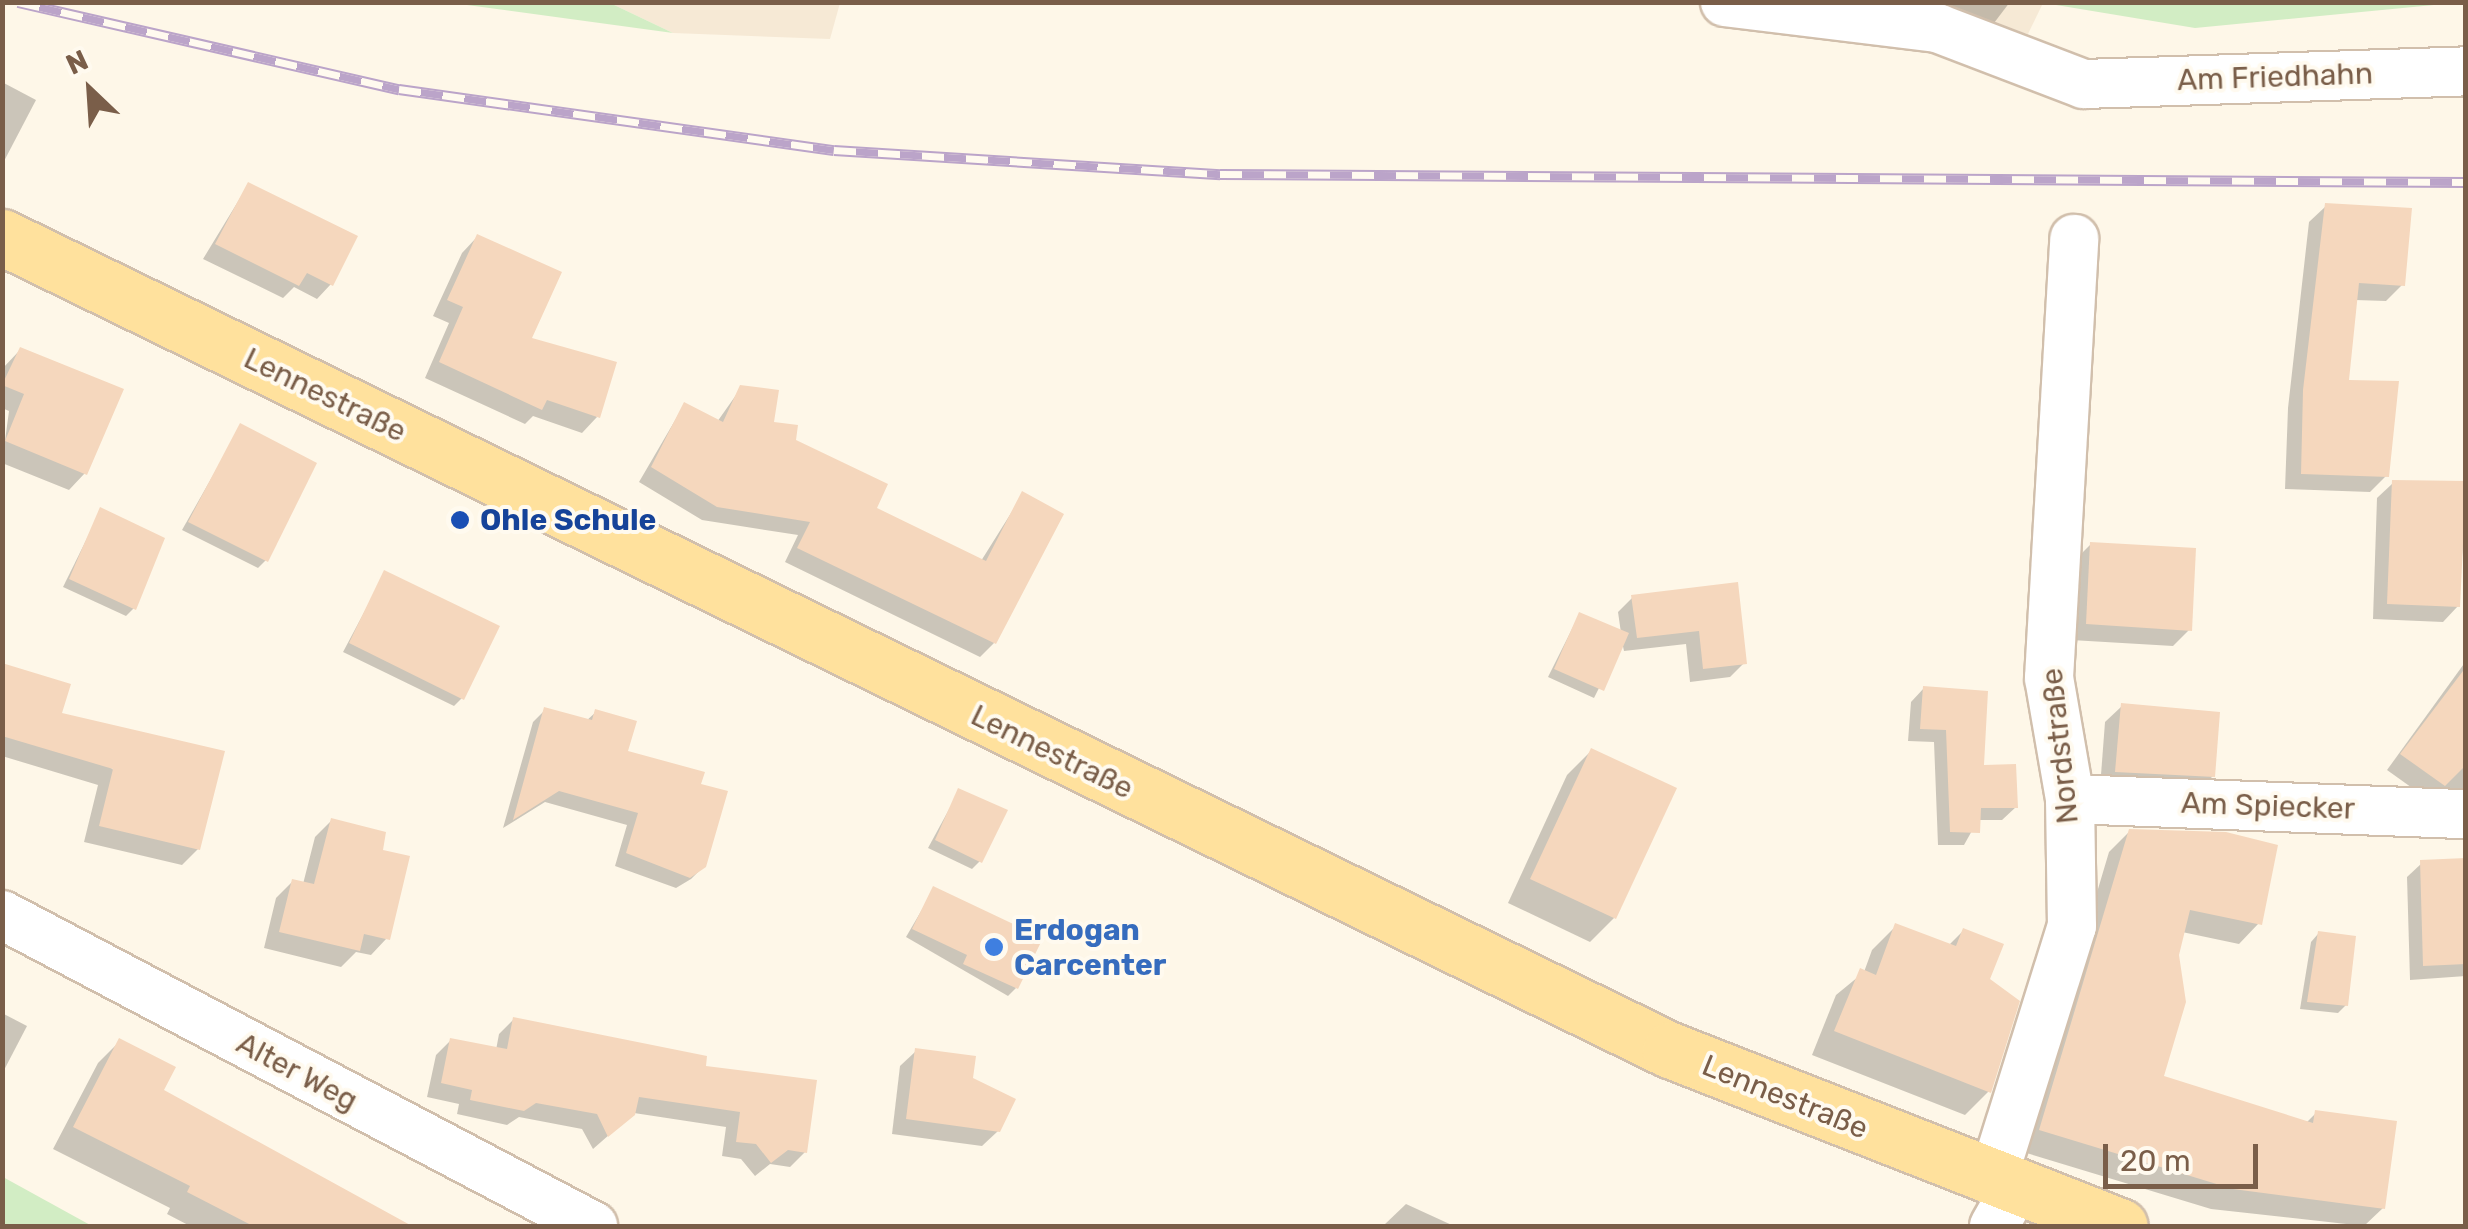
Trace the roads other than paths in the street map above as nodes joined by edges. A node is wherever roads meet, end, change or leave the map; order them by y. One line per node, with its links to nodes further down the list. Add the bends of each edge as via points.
1 (1724, 2): 2 (street, Am Friedhahn, via 1938,28 2084,84)
2 (2466, 71)
3 (2, 237): 8 (main road, Lennestraße, via 1634,1033)
4 (2074, 239): 5 (street, Nordstraße, via 2048,678)
5 (2070, 799): 6 (street, Am Spiecker); 8 (street, Nordstraße, via 2072,926)
6 (2466, 814)
7 (2, 915): 9 (street, Alter Weg)
8 (2000, 1199): 10 (main road, Lennestraße)
9 (592, 1226)
10 (2120, 1226)

